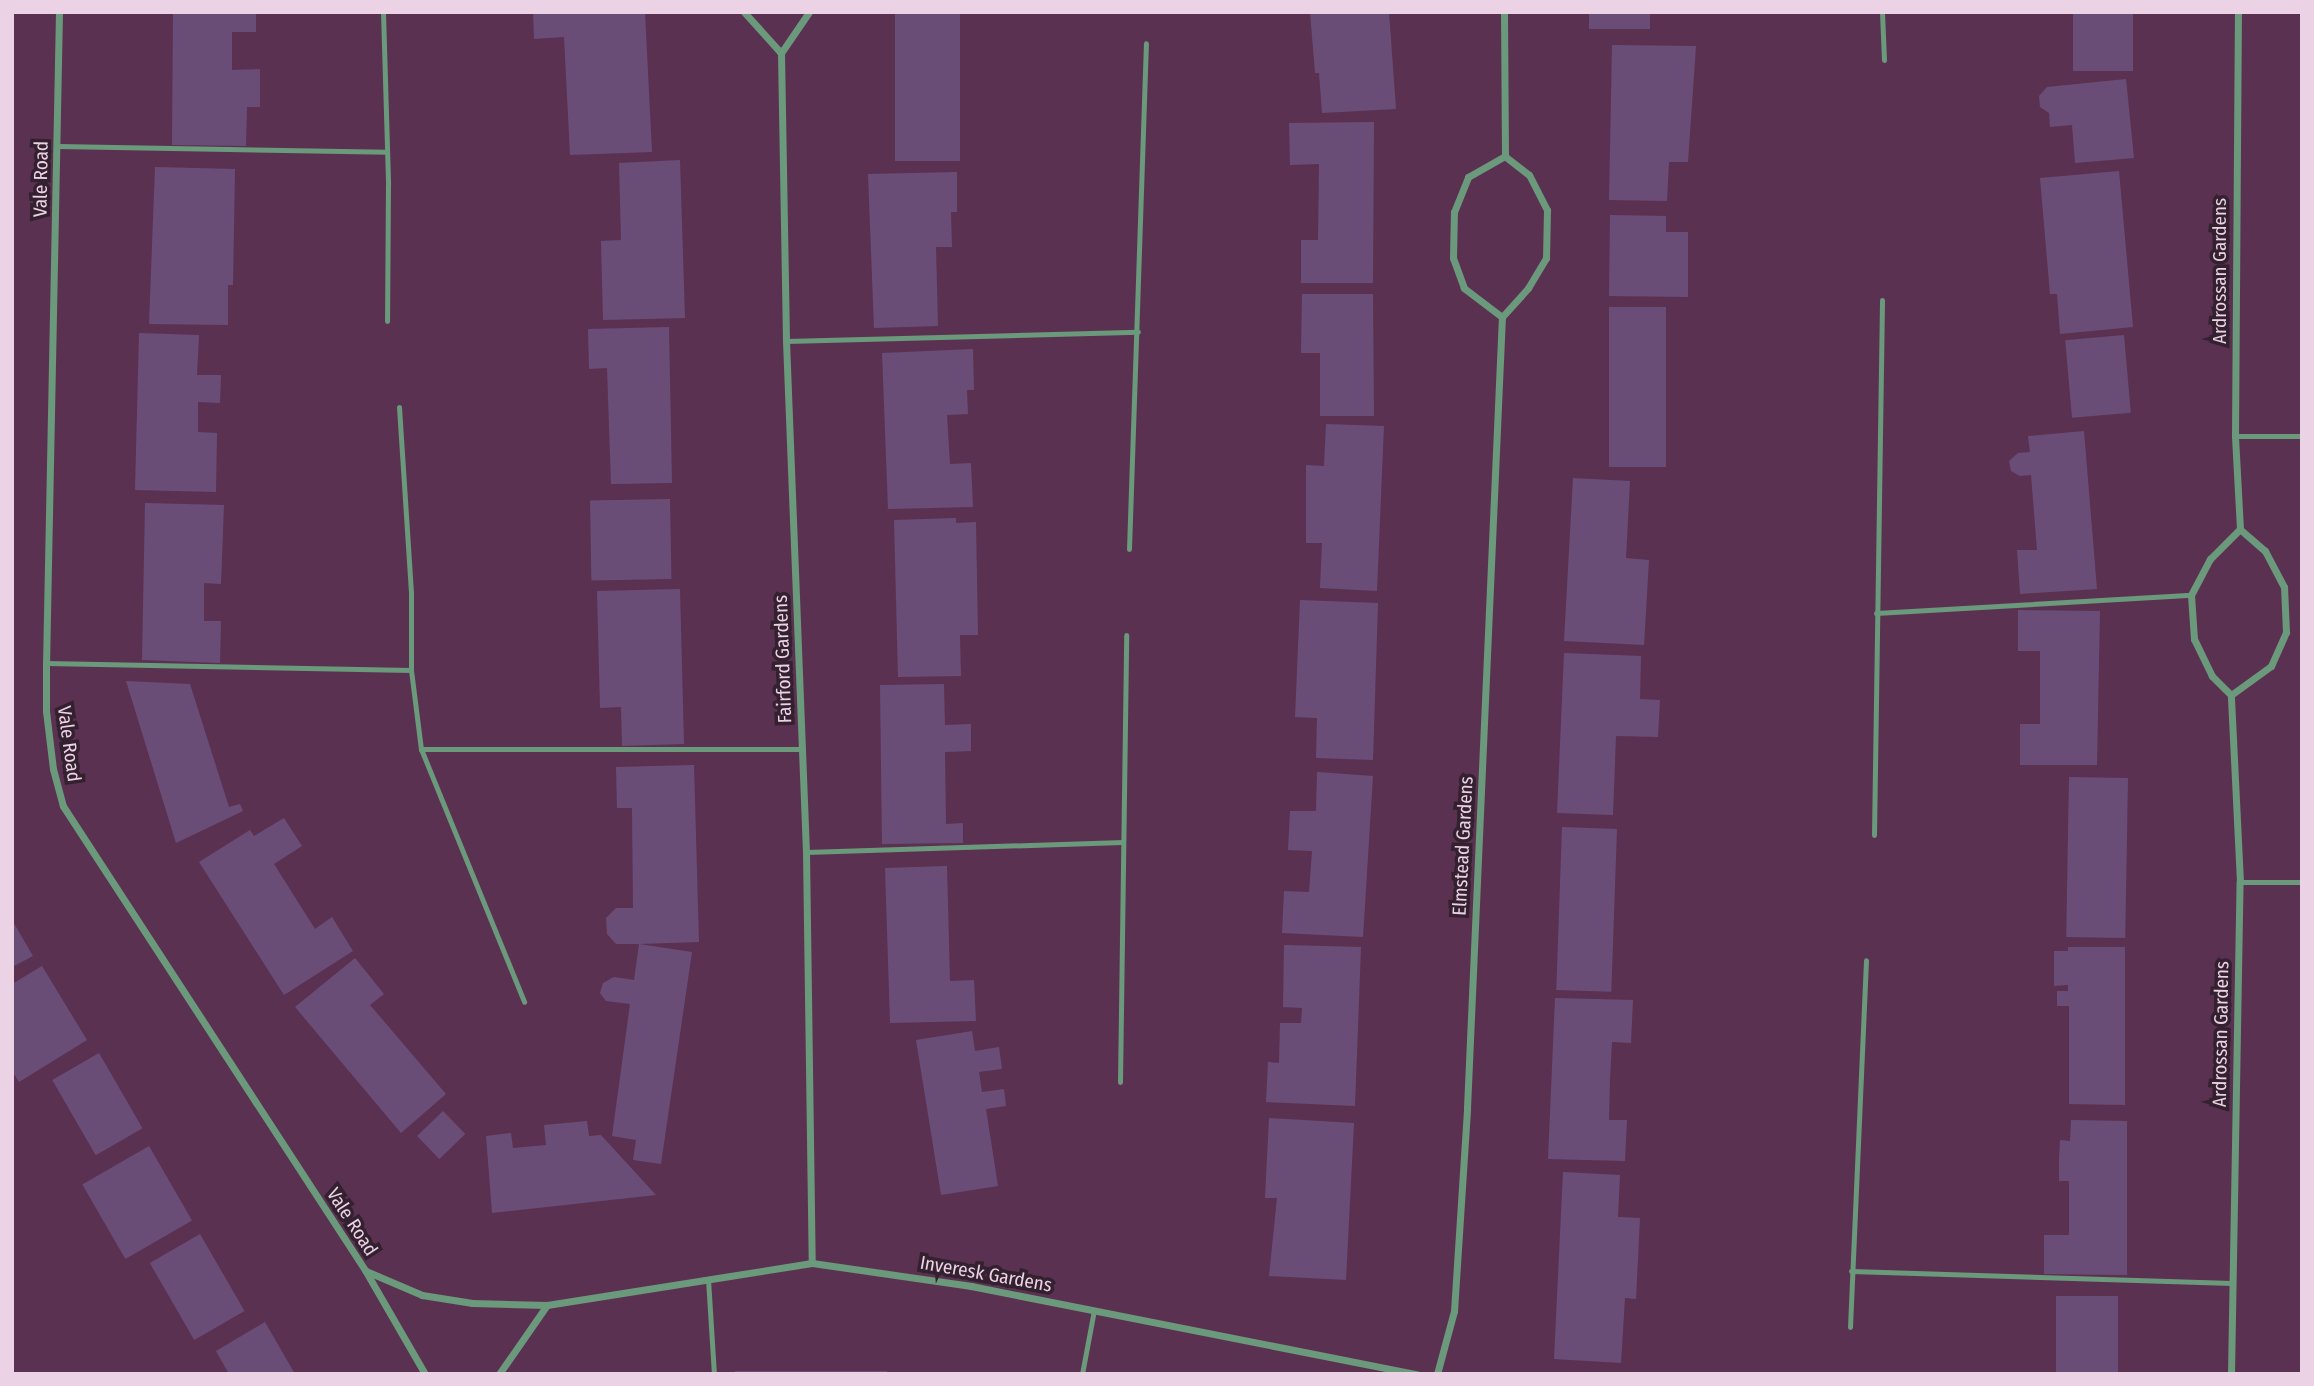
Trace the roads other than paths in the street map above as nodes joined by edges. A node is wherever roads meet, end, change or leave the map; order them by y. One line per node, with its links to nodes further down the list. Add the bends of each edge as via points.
1 (59, 12): 11 (street, Vale Road)
2 (383, 12): 12 (lane)
3 (744, 12): 9 (street)
4 (809, 12): 9 (street)
5 (1504, 12): 13 (street)
6 (1882, 12): 10 (lane)
7 (2238, 12): 20 (street, Ardrossan Gardens)
8 (1146, 43): 17 (lane)
9 (781, 53): 18 (street, Fairford Gardens)
10 (1884, 60)
11 (58, 146): 12 (lane); 27 (street, Vale Road)
12 (387, 152): 16 (lane)
13 (1505, 156): 15 (street, via 1529,175 1547,210 1546,258 1528,288); 15 (street, via 1468,177 1454,212 1453,258 1464,288)
14 (1882, 300): 25 (lane)
15 (1502, 317): 53 (street, Elmstead Gardens, via 1467,1108 1454,1311)
16 (387, 321)
17 (1138, 332): 18 (lane); 23 (lane)
18 (786, 341): 31 (street, Fairford Gardens)
19 (399, 407): 28 (lane, via 411,593)
20 (2235, 436): 21 (lane); 22 (street, Ardrossan Gardens)
21 (2302, 436)
22 (2239, 529): 24 (street, via 2210,559); 29 (street, via 2265,551 2284,587 2286,632 2271,666)
23 (1129, 549)
24 (2191, 595): 25 (lane); 29 (street, via 2194,639 2212,676)
25 (1876, 613): 32 (lane)
26 (1126, 635): 33 (lane)
27 (46, 663): 28 (lane); 41 (street, Vale Road, via 51,758 64,806)
28 (411, 670): 30 (lane)
29 (2231, 695): 35 (street, Ardrossan Gardens)
30 (421, 749): 31 (lane); 38 (lane)
31 (802, 749): 34 (street, Fairford Gardens)
32 (1874, 835)
33 (1123, 842): 34 (lane); 39 (lane)
34 (806, 852): 40 (street, Fairford Gardens)
35 (2239, 881): 36 (lane); 44 (street, Ardrossan Gardens)
36 (2302, 882)
37 (1866, 960): 42 (lane)
38 (524, 1002)
39 (1120, 1082)
40 (812, 1263): 43 (street, Inveresk Gardens); 46 (street, Inveresk Gardens)
41 (365, 1270): 45 (street, Inveresk Gardens, via 422,1295 472,1303); 48 (street, Vale Road)
42 (1851, 1271): 44 (lane); 47 (lane)
43 (708, 1279): 45 (street, Inveresk Gardens); 50 (lane)
44 (2232, 1283): 54 (street, Ardrossan Gardens)
45 (547, 1305): 49 (street)
46 (1094, 1310): 51 (lane); 52 (street, Inveresk Gardens)
47 (1850, 1327)
48 (425, 1374)
49 (499, 1374)
50 (714, 1374)
51 (1082, 1374)
52 (1417, 1374)
53 (1437, 1374)
54 (2231, 1374)

